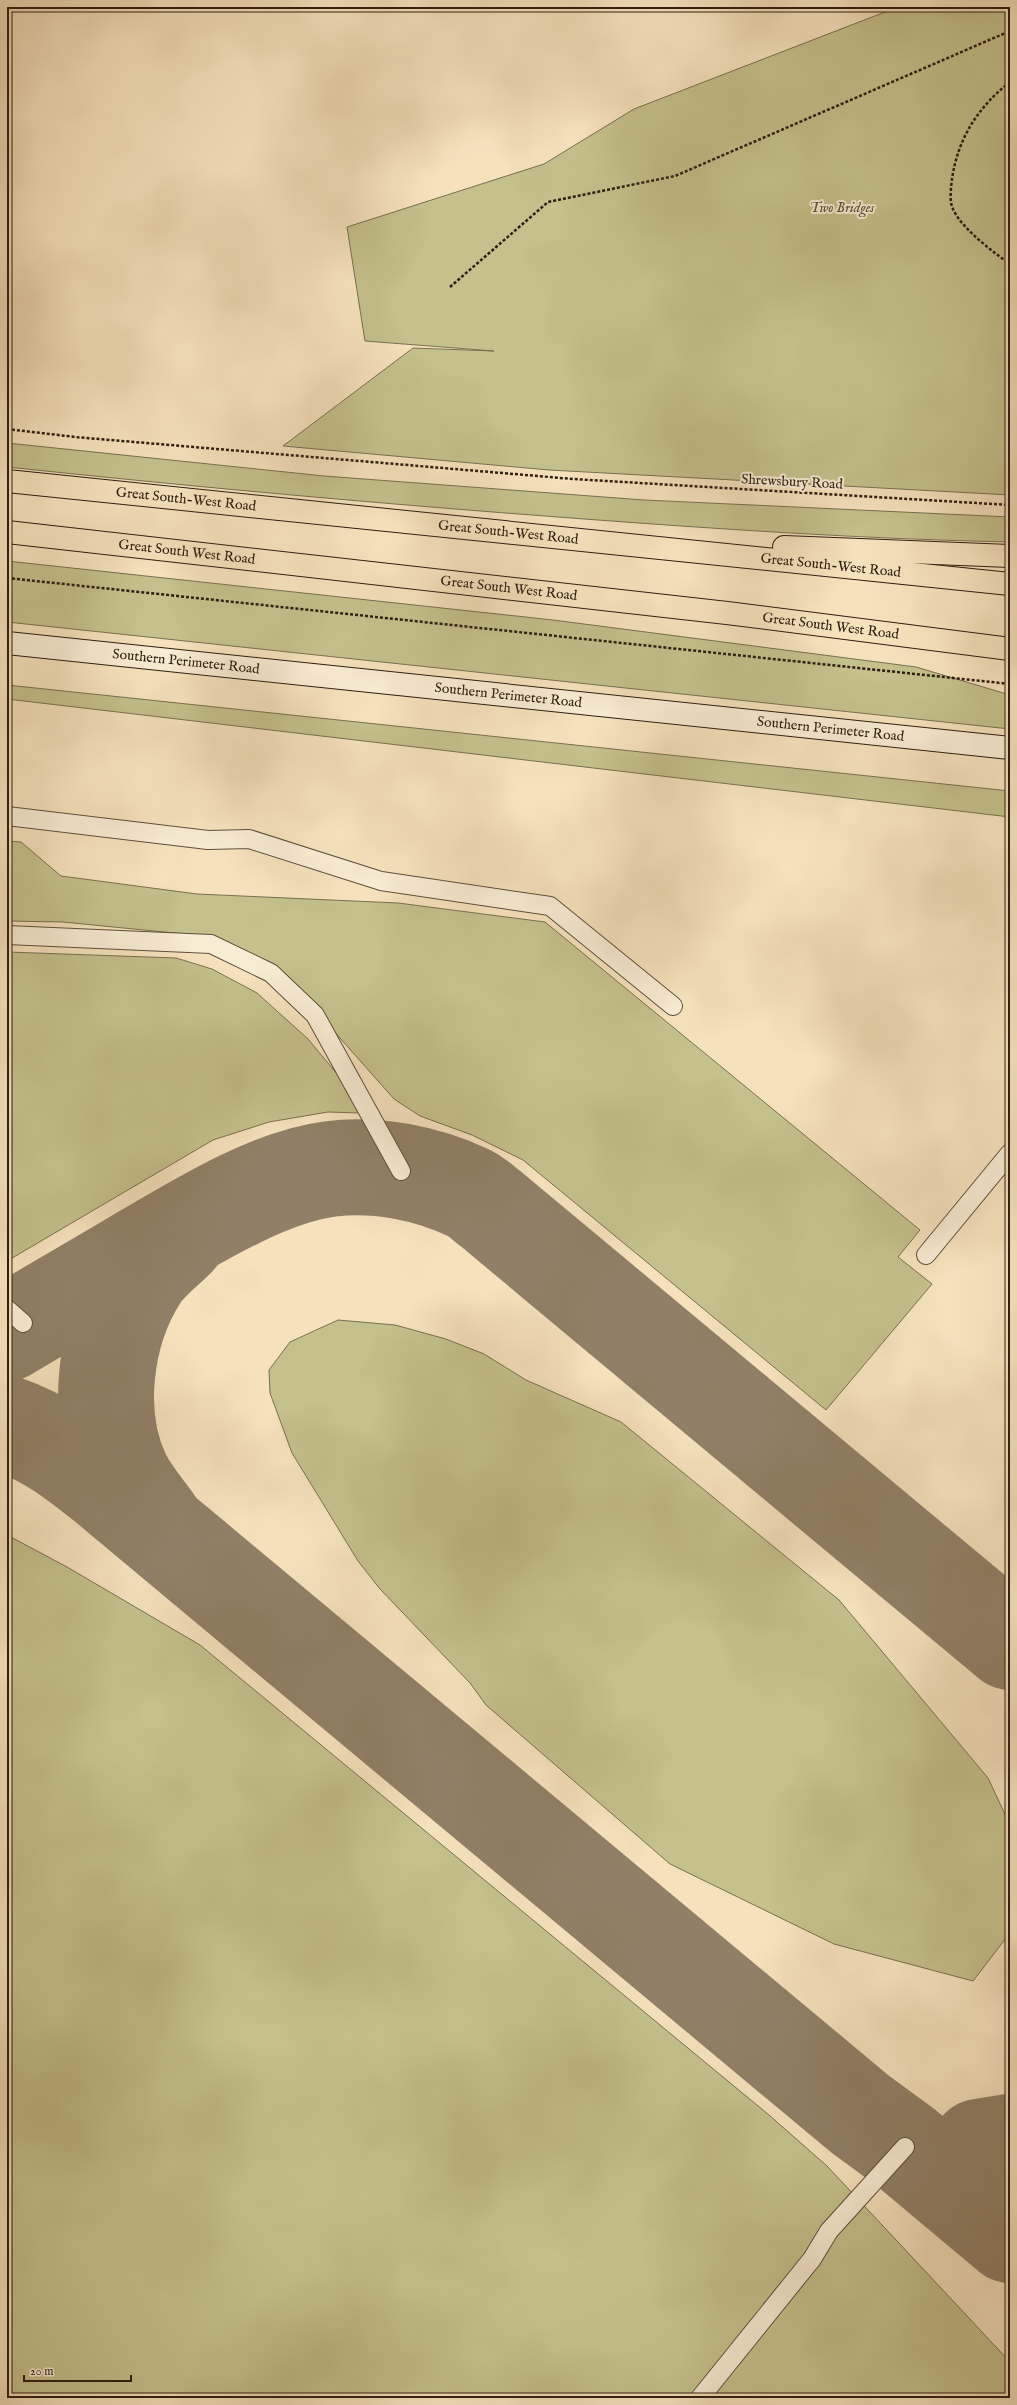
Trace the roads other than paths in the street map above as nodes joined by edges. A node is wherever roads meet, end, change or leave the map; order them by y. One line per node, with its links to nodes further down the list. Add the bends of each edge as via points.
1 (7, 481): 3 (highway, Great South-West Road)
2 (7, 532): 7 (highway, Great South West Road, via 727,613)
3 (567, 539): 4 (highway); 5 (highway, Great South-West Road)
4 (1010, 556)
5 (1010, 584)
6 (7, 643): 8 (street, Southern Perimeter Road)
7 (1010, 648)
8 (1010, 748)
9 (7, 816): 11 (lane, via 208,840 250,839 381,882 550,906)
10 (7, 935): 13 (lane, via 211,944 271,973 315,1015)
11 (673, 1006)
12 (1010, 1153): 14 (lane)
13 (401, 1171)
14 (926, 1255)
15 (7, 1309): 16 (lane)
16 (23, 1323)
17 (905, 2147): 18 (lane, via 828,2232 812,2259)
18 (700, 2398)

